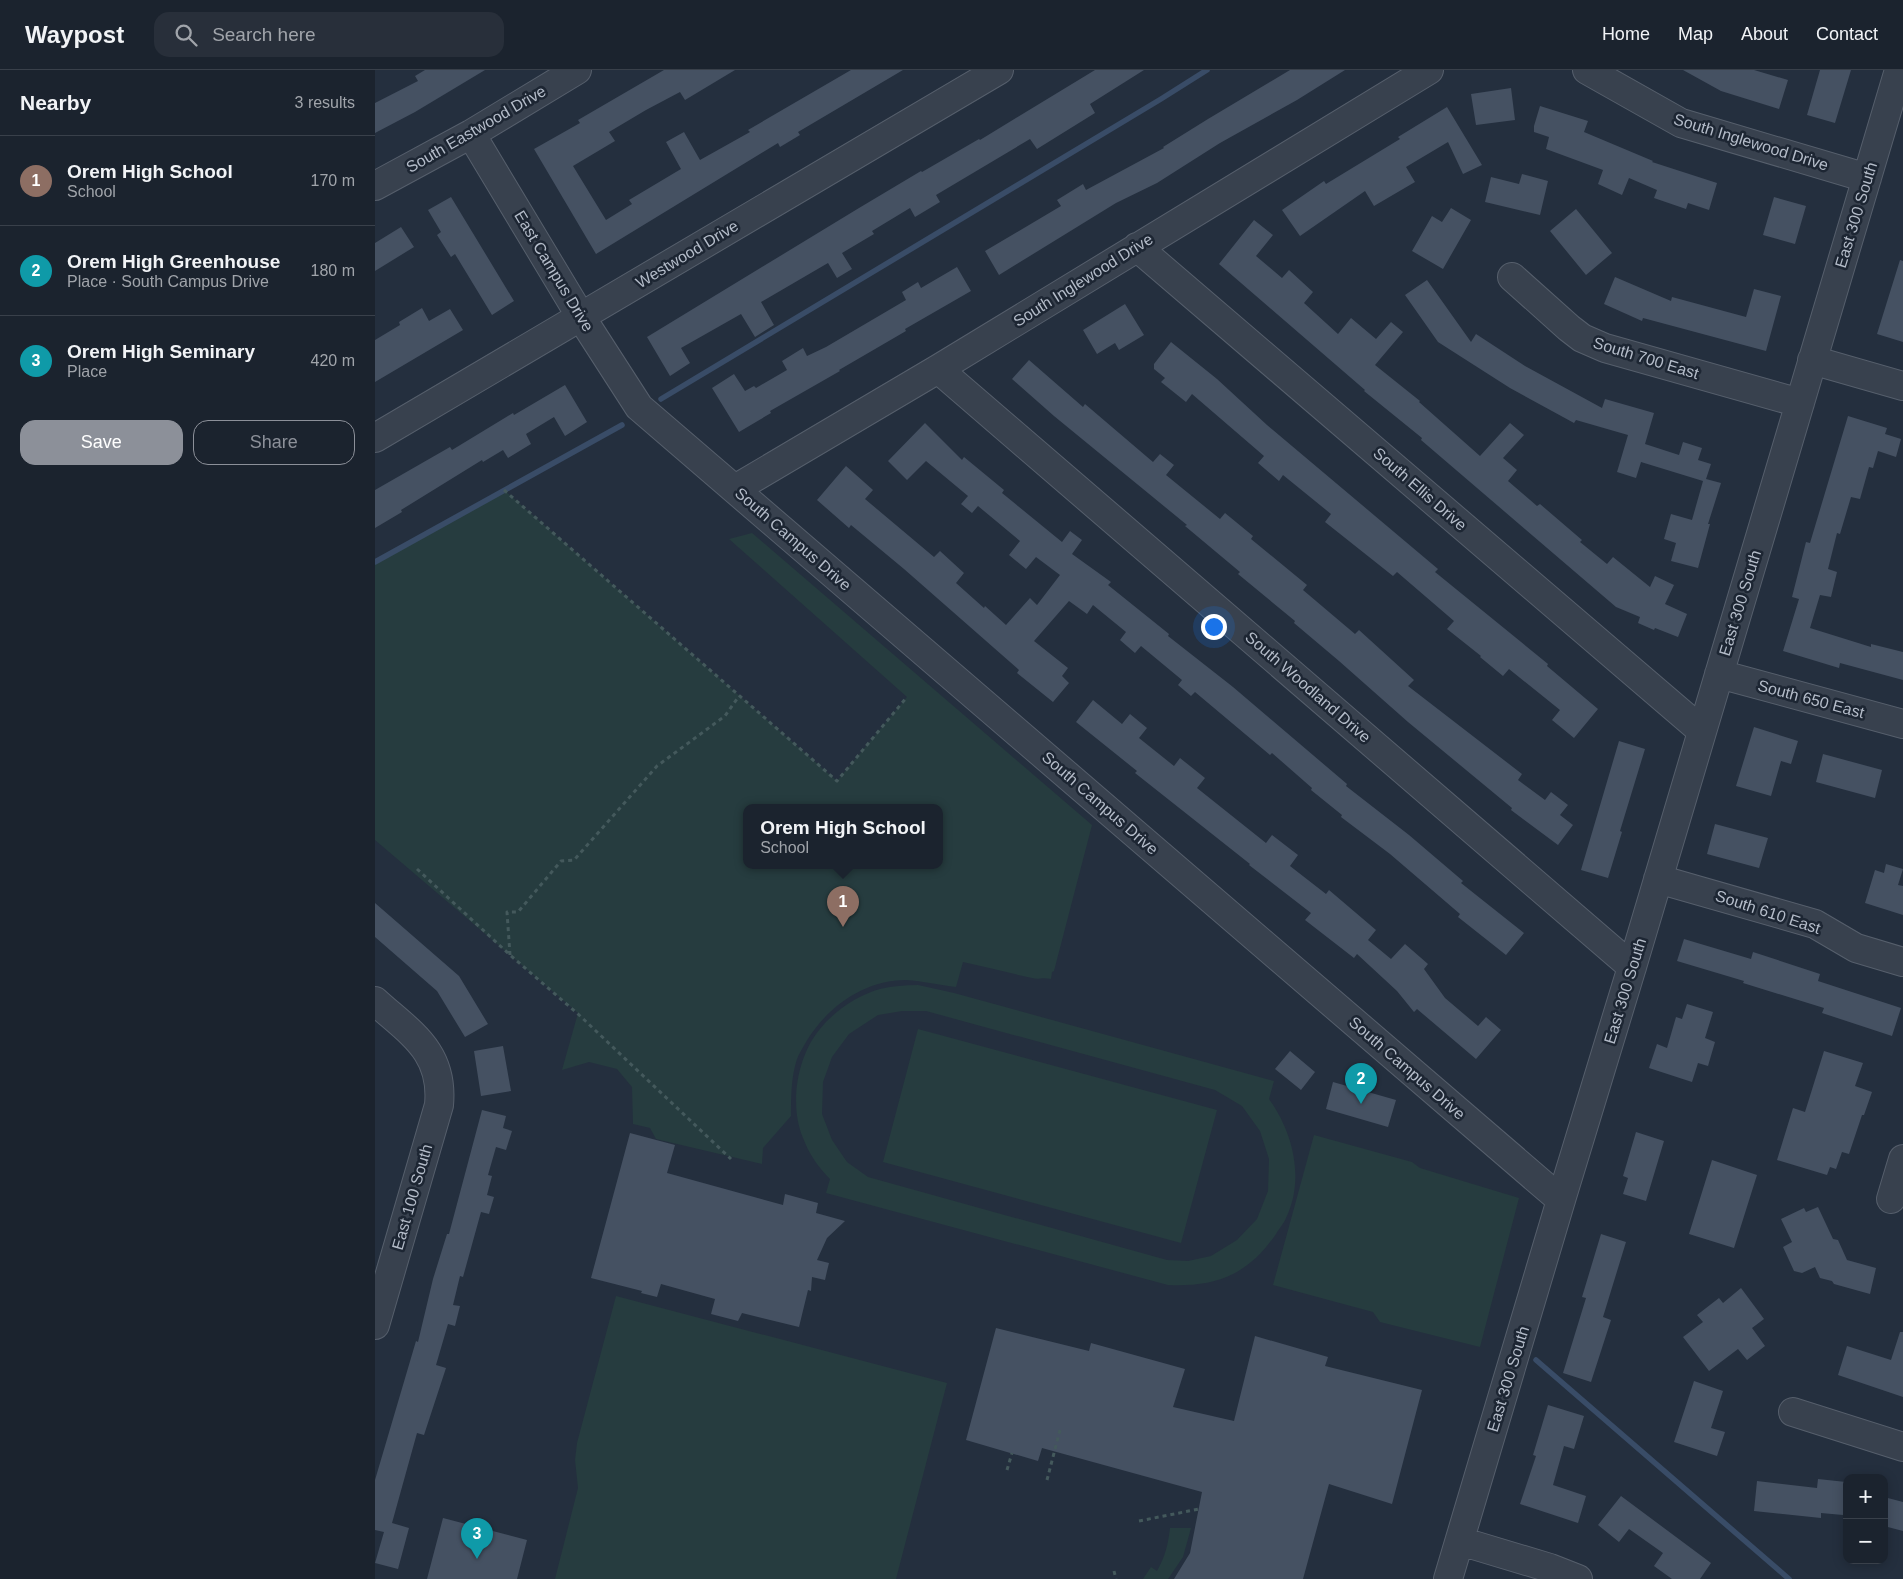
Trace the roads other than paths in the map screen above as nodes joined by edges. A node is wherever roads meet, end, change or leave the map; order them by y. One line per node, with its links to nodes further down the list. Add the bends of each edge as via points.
1 (577, 70): 6 (street, South Eastwood Drive)
2 (999, 70): 11 (street, Westwood Drive)
3 (1429, 70): 9 (street, South Inglewood Drive)
4 (1587, 70): 7 (street, South Inglewood Drive, via 1681,123)
5 (1899, 70): 7 (street, East 300 South)
6 (471, 134): 8 (street, South Eastwood Drive); 11 (street, East Campus Drive)
7 (1867, 178): 12 (street, East 300 South)
8 (375, 186)
9 (1137, 246): 13 (street, South Inglewood Drive); 21 (street, South Ellis Drive)
10 (1512, 277): 15 (street, South 700 East, via 1582,338 1605,348)
11 (581, 317): 16 (street, East Campus Drive); 17 (street, Westwood Drive)
12 (1812, 360): 14 (street); 15 (street, East 300 South)
13 (937, 369): 18 (street, South Inglewood Drive); 24 (street, South Woodland Drive)
14 (1903, 386)
15 (1800, 403): 19 (street, East 300 South)
16 (639, 408): 18 (street, South Campus Drive)
17 (375, 438)
18 (735, 489): 28 (street, South Campus Drive)
19 (1719, 674): 20 (street, South 650 East); 21 (street, East 300 South)
20 (1903, 724)
21 (1702, 730): 22 (street, East 300 South)
22 (1658, 879): 23 (street, South 610 East, via 1815,924 1856,948); 24 (street, East 300 South)
23 (1903, 962)
24 (1632, 967): 28 (street, East 300 South)
25 (376, 1003): 29 (street, East 100 South, via 426,1048 436,1068 440,1090 439,1105)
26 (1903, 1159): 27 (street)
27 (1891, 1199)
28 (1561, 1200): 32 (street, East 300 South)
29 (375, 1325)
30 (1793, 1412): 31 (street)
31 (1903, 1447)
32 (1459, 1541): 33 (street, East 300 South); 34 (street)
33 (1448, 1579)
34 (1578, 1579)

